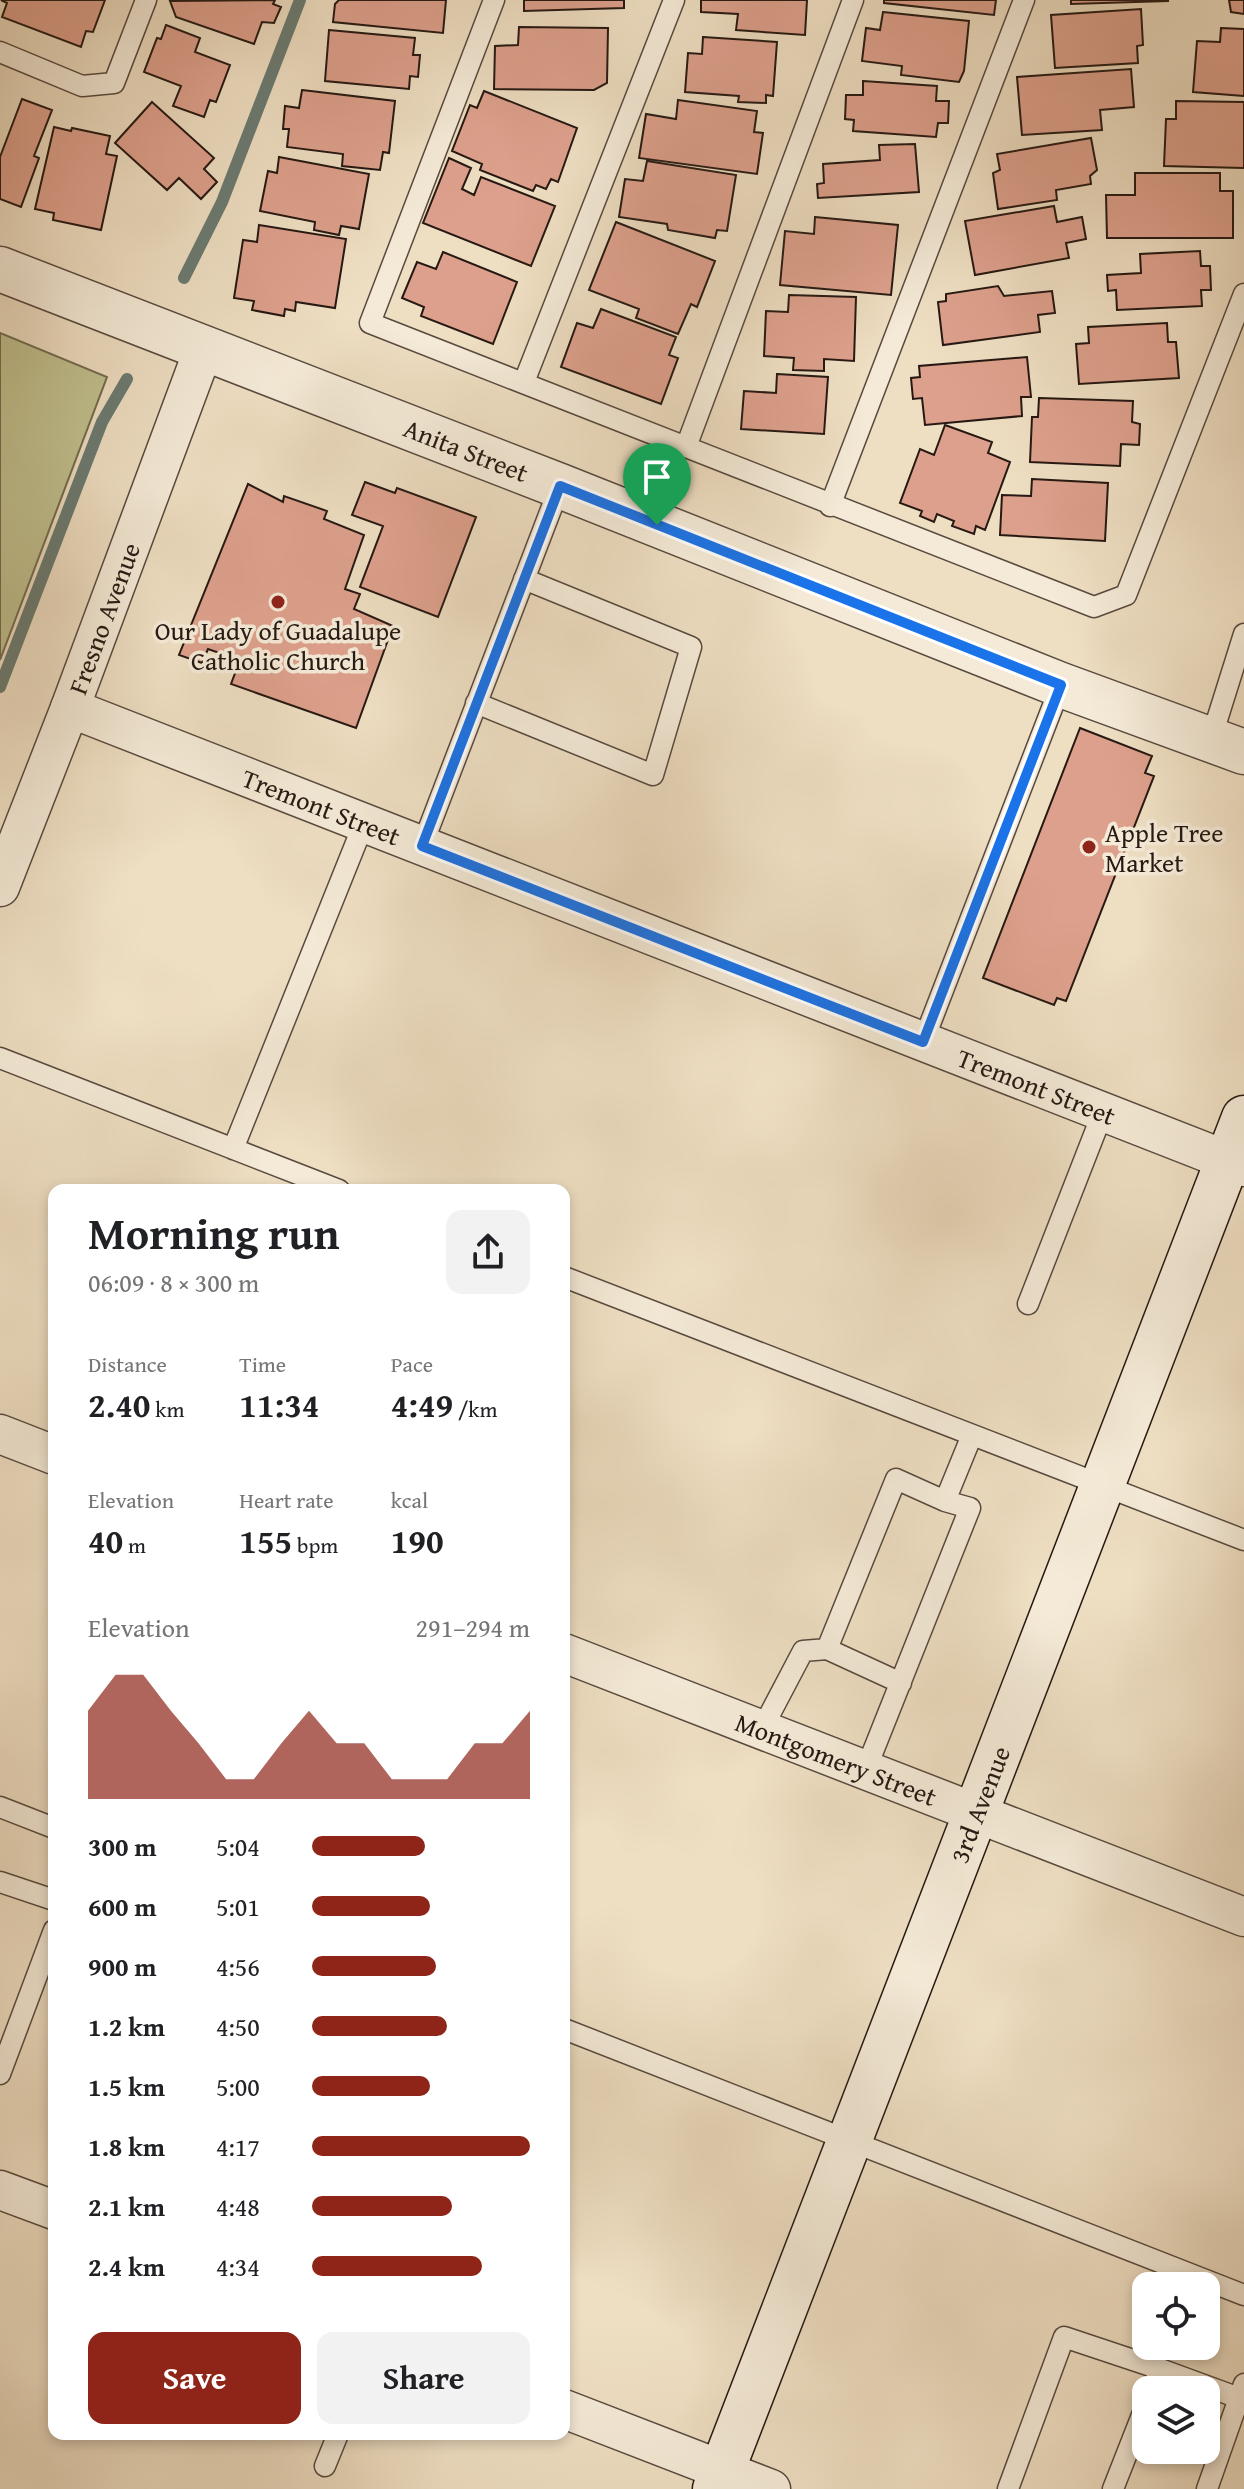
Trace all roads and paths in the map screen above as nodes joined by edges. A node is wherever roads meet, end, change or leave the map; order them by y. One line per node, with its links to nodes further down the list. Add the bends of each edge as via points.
1 (146, 0): 6 (lane, via 114,83 82,86)
2 (494, 0): 10 (lane, via 370,323)
3 (674, 0): 10 (lane)
4 (853, 0): 11 (lane)
5 (1024, 0): 13 (lane)
6 (0, 52)
7 (0, 269): 9 (main road, Anita Street)
8 (1244, 294): 13 (lane, via 1126,595 1094,607)
9 (204, 348): 12 (main road, Anita Street); 18 (street, Fresno Avenue)
10 (524, 382): 11 (lane)
11 (686, 447): 13 (lane)
12 (560, 486): 14 (lane); 16 (main road, Anita Street)
13 (830, 506)
14 (524, 579): 17 (lane); 17 (lane, via 691,647 653,775)
15 (1244, 634): 19 (lane)
16 (1061, 685): 19 (main road, Anita Street); 23 (lane)
17 (476, 703): 21 (lane)
18 (70, 708): 20 (street, Tremont Street); 22 (street, Fresno Avenue)
19 (1228, 745)
20 (364, 823): 21 (street, Tremont Street); 27 (lane)
21 (422, 846): 23 (street, Tremont Street)
22 (0, 887)
23 (923, 1042): 25 (street, Tremont Street)
24 (0, 1058): 27 (lane)
25 (1103, 1112): 28 (street, Tremont Street); 31 (lane)
26 (1244, 1118): 28 (main road, 3rd Avenue)
27 (233, 1149): 29 (lane)
28 (1236, 1164): 35 (main road, 3rd Avenue)
29 (323, 1184)
30 (570, 1279): 33 (lane)
31 (1028, 1304)
32 (0, 1434): 34 (street)
33 (972, 1435): 35 (lane); 36 (lane)
34 (48, 1453)
35 (1102, 1486): 37 (lane); 44 (main road, 3rd Avenue)
36 (945, 1501): 38 (lane, via 896,1479); 40 (lane, via 970,1508)
37 (1244, 1540)
38 (827, 1649): 40 (lane); 41 (lane, via 803,1651)
39 (570, 1655): 41 (street, Montgomery Street)
40 (901, 1683): 42 (lane)
41 (762, 1729): 42 (street, Montgomery Street)
42 (866, 1769): 44 (street, Montgomery Street)
43 (0, 1807): 45 (lane)
44 (976, 1812): 48 (street, Montgomery Street); 52 (main road, 3rd Avenue)
45 (48, 1826)
46 (0, 1882): 47 (lane)
47 (48, 1898)
48 (1244, 1917)
49 (48, 1946): 51 (lane)
50 (570, 2031): 52 (lane)
51 (0, 2074)
52 (849, 2141): 55 (lane); 63 (main road, 3rd Avenue)
53 (0, 2190): 54 (street)
54 (48, 2208)
55 (1244, 2295)
56 (1160, 2369): 57 (lane); 58 (lane); 65 (lane, via 1064,2337)
57 (1157, 2376)
58 (1241, 2391): 67 (lane)
59 (570, 2412): 63 (street)
60 (336, 2440): 62 (lane)
61 (1132, 2441): 66 (lane)
62 (325, 2466)
63 (719, 2480): 64 (street)
64 (771, 2489)
65 (1008, 2489)
66 (1113, 2489)
67 (1207, 2489)

